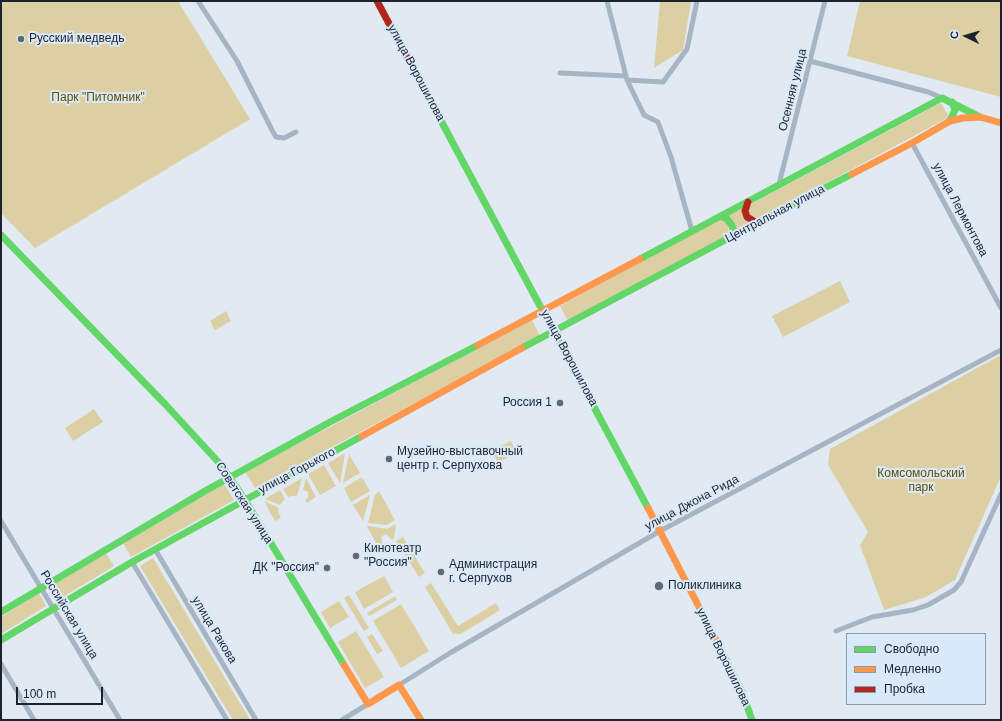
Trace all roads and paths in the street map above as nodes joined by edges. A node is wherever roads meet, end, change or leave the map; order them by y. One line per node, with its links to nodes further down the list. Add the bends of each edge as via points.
1 (198, 1): 14 (street, via 237,61 276,137 284,138)
2 (377, 1): 24 (street, улица Ворошилова)
3 (607, 1): 8 (street)
4 (697, 1): 8 (street, via 687,49 663,82)
5 (825, 1): 6 (street, Осенняя улица)
6 (810, 62): 9 (street, via 928,92); 16 (street, Осенняя улица)
7 (560, 73): 8 (street)
8 (626, 78): 20 (street, via 644,115 658,122)
9 (942, 98): 10 (street); 16 (street, Центральная улица)
10 (952, 102): 11 (street); 12 (street, via 954,115)
11 (980, 117): 12 (street, Центральная улица); 13 (street, Центральная улица)
12 (950, 121): 15 (street, Центральная улица)
13 (1001, 123)
14 (296, 132)
15 (912, 143): 19 (street, Центральная улица); 23 (street, улица Лермонтова)
16 (779, 184): 17 (street, Центральная улица)
17 (748, 202): 18 (street, Центральная улица); 19 (street, via 745,211 747,217)
18 (721, 216): 20 (street, Центральная улица); 22 (street, via 731,224)
19 (757, 223): 22 (street, Центральная улица)
20 (692, 231): 24 (street, Центральная улица)
21 (1, 235): 27 (street, Советская улица, via 172,412)
22 (732, 237): 25 (street, Центральная улица)
23 (1001, 308)
24 (543, 310): 25 (street, улица Ворошилова); 27 (street)
25 (554, 332): 29 (street, улица Горького); 31 (street, улица Ворошилова)
26 (1001, 350): 31 (street, улица Джона Рида)
27 (230, 477): 29 (street, Советская улица); 34 (street)
28 (1001, 494): 37 (street, via 961,582 954,590 928,605 872,617)
29 (245, 500): 32 (street, улица Горького); 41 (street, Советская улица)
30 (1, 521): 34 (street, Российская улица)
31 (660, 531): 40 (street, улица Джона Рида); 48 (street, улица Ворошилова, via 731,669)
32 (155, 549): 33 (street, улица Горького); 45 (street, улица Ракова)
33 (132, 562): 35 (street, улица Горького); 44 (street)
34 (40, 588): 35 (street, Российская улица); 36 (street)
35 (53, 608): 38 (street, улица Горького); 43 (street, Российская улица)
36 (1, 612)
37 (836, 630)
38 (1, 640)
39 (1, 664): 42 (street)
40 (399, 685): 41 (street); 47 (street)
41 (368, 704): 46 (street)
42 (34, 720)
43 (120, 720)
44 (227, 720)
45 (256, 720)
46 (342, 720)
47 (421, 720)
48 (752, 720)

